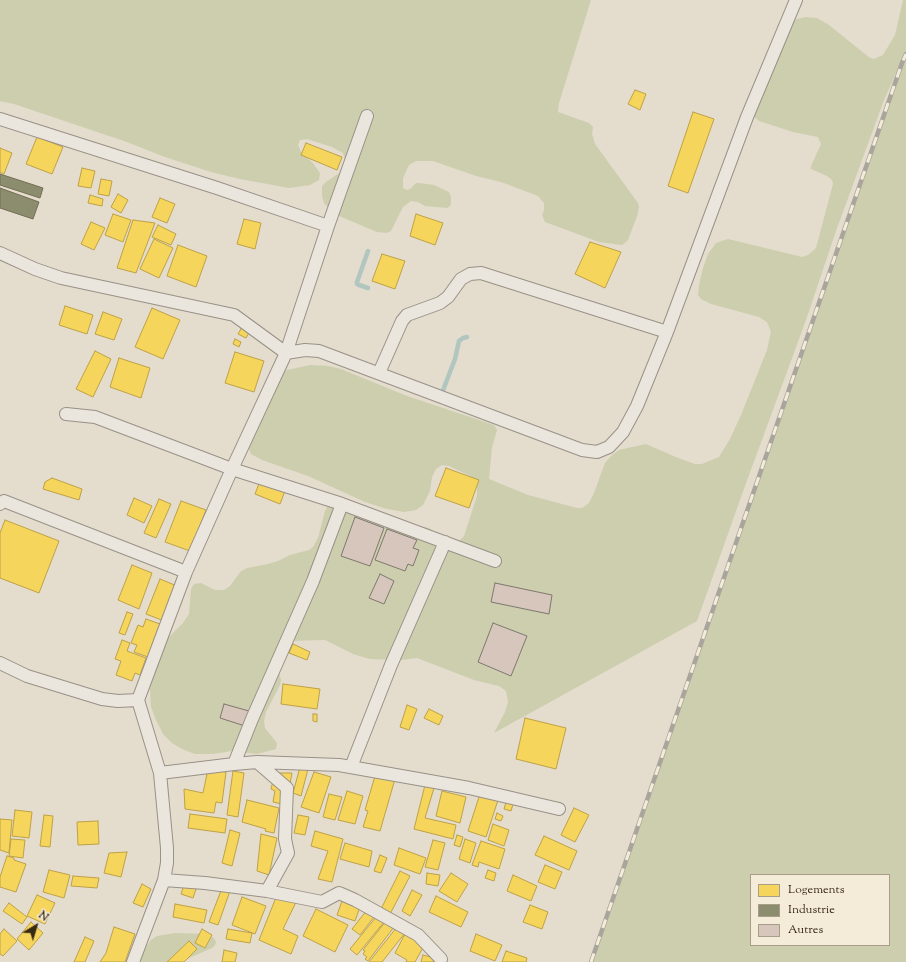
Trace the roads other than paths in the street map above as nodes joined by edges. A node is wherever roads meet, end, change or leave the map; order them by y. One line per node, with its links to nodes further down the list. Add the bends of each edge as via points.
1 (796, 0): 6 (street, via 747,117)
2 (367, 116): 4 (street)
3 (0, 119): 4 (street)
4 (328, 226): 7 (street)
5 (0, 253): 7 (street, via 61,278 234,315)
6 (667, 332): 8 (street, via 481,273 470,274 461,279 448,297 440,303 407,315); 8 (street, via 637,406 623,432 609,447 597,452 582,450)
7 (286, 353): 8 (street, via 319,351); 10 (street)
8 (379, 373)
9 (66, 414): 10 (street, via 95,417)
10 (232, 469): 12 (street); 15 (street)
11 (0, 504): 15 (street, via 4,501)
12 (342, 504): 13 (street); 19 (street, via 313,581)
13 (445, 542): 14 (street); 20 (street)
14 (495, 561)
15 (186, 572): 17 (street)
16 (0, 663): 17 (street, via 27,676 102,699)
17 (138, 700): 21 (street)
18 (257, 762): 19 (street); 20 (street); 24 (street, via 287,788 285,839 288,853)
19 (234, 764): 21 (street)
20 (350, 767): 22 (street, via 469,788)
21 (160, 773): 23 (street, via 167,848)
22 (559, 810)
23 (164, 880): 24 (street); 26 (street)
24 (267, 891): 25 (street, via 322,902 339,893 418,935)
25 (441, 959)
26 (133, 962)

